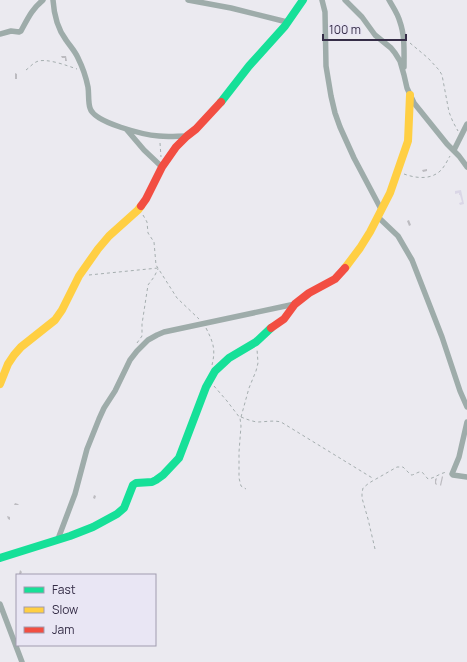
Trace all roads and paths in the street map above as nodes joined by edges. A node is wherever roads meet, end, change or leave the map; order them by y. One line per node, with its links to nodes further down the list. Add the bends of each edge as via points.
1 (43, 0): 9 (street, via 30,13 21,31)
2 (53, 0): 12 (street, via 54,15 61,33 75,51)
3 (188, 0): 8 (street)
4 (303, 0): 8 (street)
5 (322, 0): 25 (street, via 325,12 326,58 335,113)
6 (345, 0): 13 (street, via 375,35 395,53)
7 (389, 0): 13 (street, via 402,30)
8 (287, 22): 19 (street, via 226,97)
9 (0, 34)
10 (409, 41): 17 (path, via 442,75 452,122)
11 (26, 70): 12 (path, via 35,62 42,60)
12 (83, 72): 16 (street, via 93,113)
13 (404, 75): 14 (street)
14 (410, 95): 20 (street); 23 (street, via 408,142)
15 (467, 124): 17 (street)
16 (127, 130): 18 (street); 21 (street)
17 (461, 135): 20 (street)
18 (159, 136): 19 (street); 21 (path)
19 (187, 136): 21 (street)
20 (454, 150): 22 (street); 23 (path, via 439,172 430,177 406,175)
21 (161, 166): 24 (street)
22 (467, 167)
23 (398, 171): 25 (street)
24 (138, 210): 26 (path, via 147,222 148,233 154,242); 27 (street, via 102,244)
25 (380, 213): 28 (street, via 360,248 341,273); 35 (street, via 412,260)
26 (158, 268): 27 (path); 29 (path, via 177,298); 31 (path, via 148,285 142,336 138,341)
27 (79, 276): 34 (street, via 55,320 14,355)
28 (295, 304): 29 (street); 30 (street, via 284,319)
29 (203, 323): 31 (street, via 164,332 148,340); 32 (path, via 214,346)
30 (256, 342): 33 (street, via 229,358); 36 (path, via 258,363)
31 (137, 351): 42 (street, via 99,419)
32 (211, 367)
33 (210, 378): 36 (path, via 213,385); 42 (street, via 179,458 163,475 152,482 133,485 124,508 117,514 93,527)
34 (0, 384)
35 (467, 407)
36 (241, 417): 40 (path, via 256,422 281,422); 41 (path, via 238,478 241,486)
37 (467, 422): 38 (street, via 459,457)
38 (452, 472): 39 (street, via 453,475); 40 (path, via 428,479 422,472 412,475 400,466)
39 (467, 477)
40 (374, 479): 43 (path, via 363,488 362,493)
41 (246, 489)
42 (58, 539): 44 (street)
43 (375, 549)
44 (0, 558)
45 (0, 604): 46 (street)
46 (22, 662)

